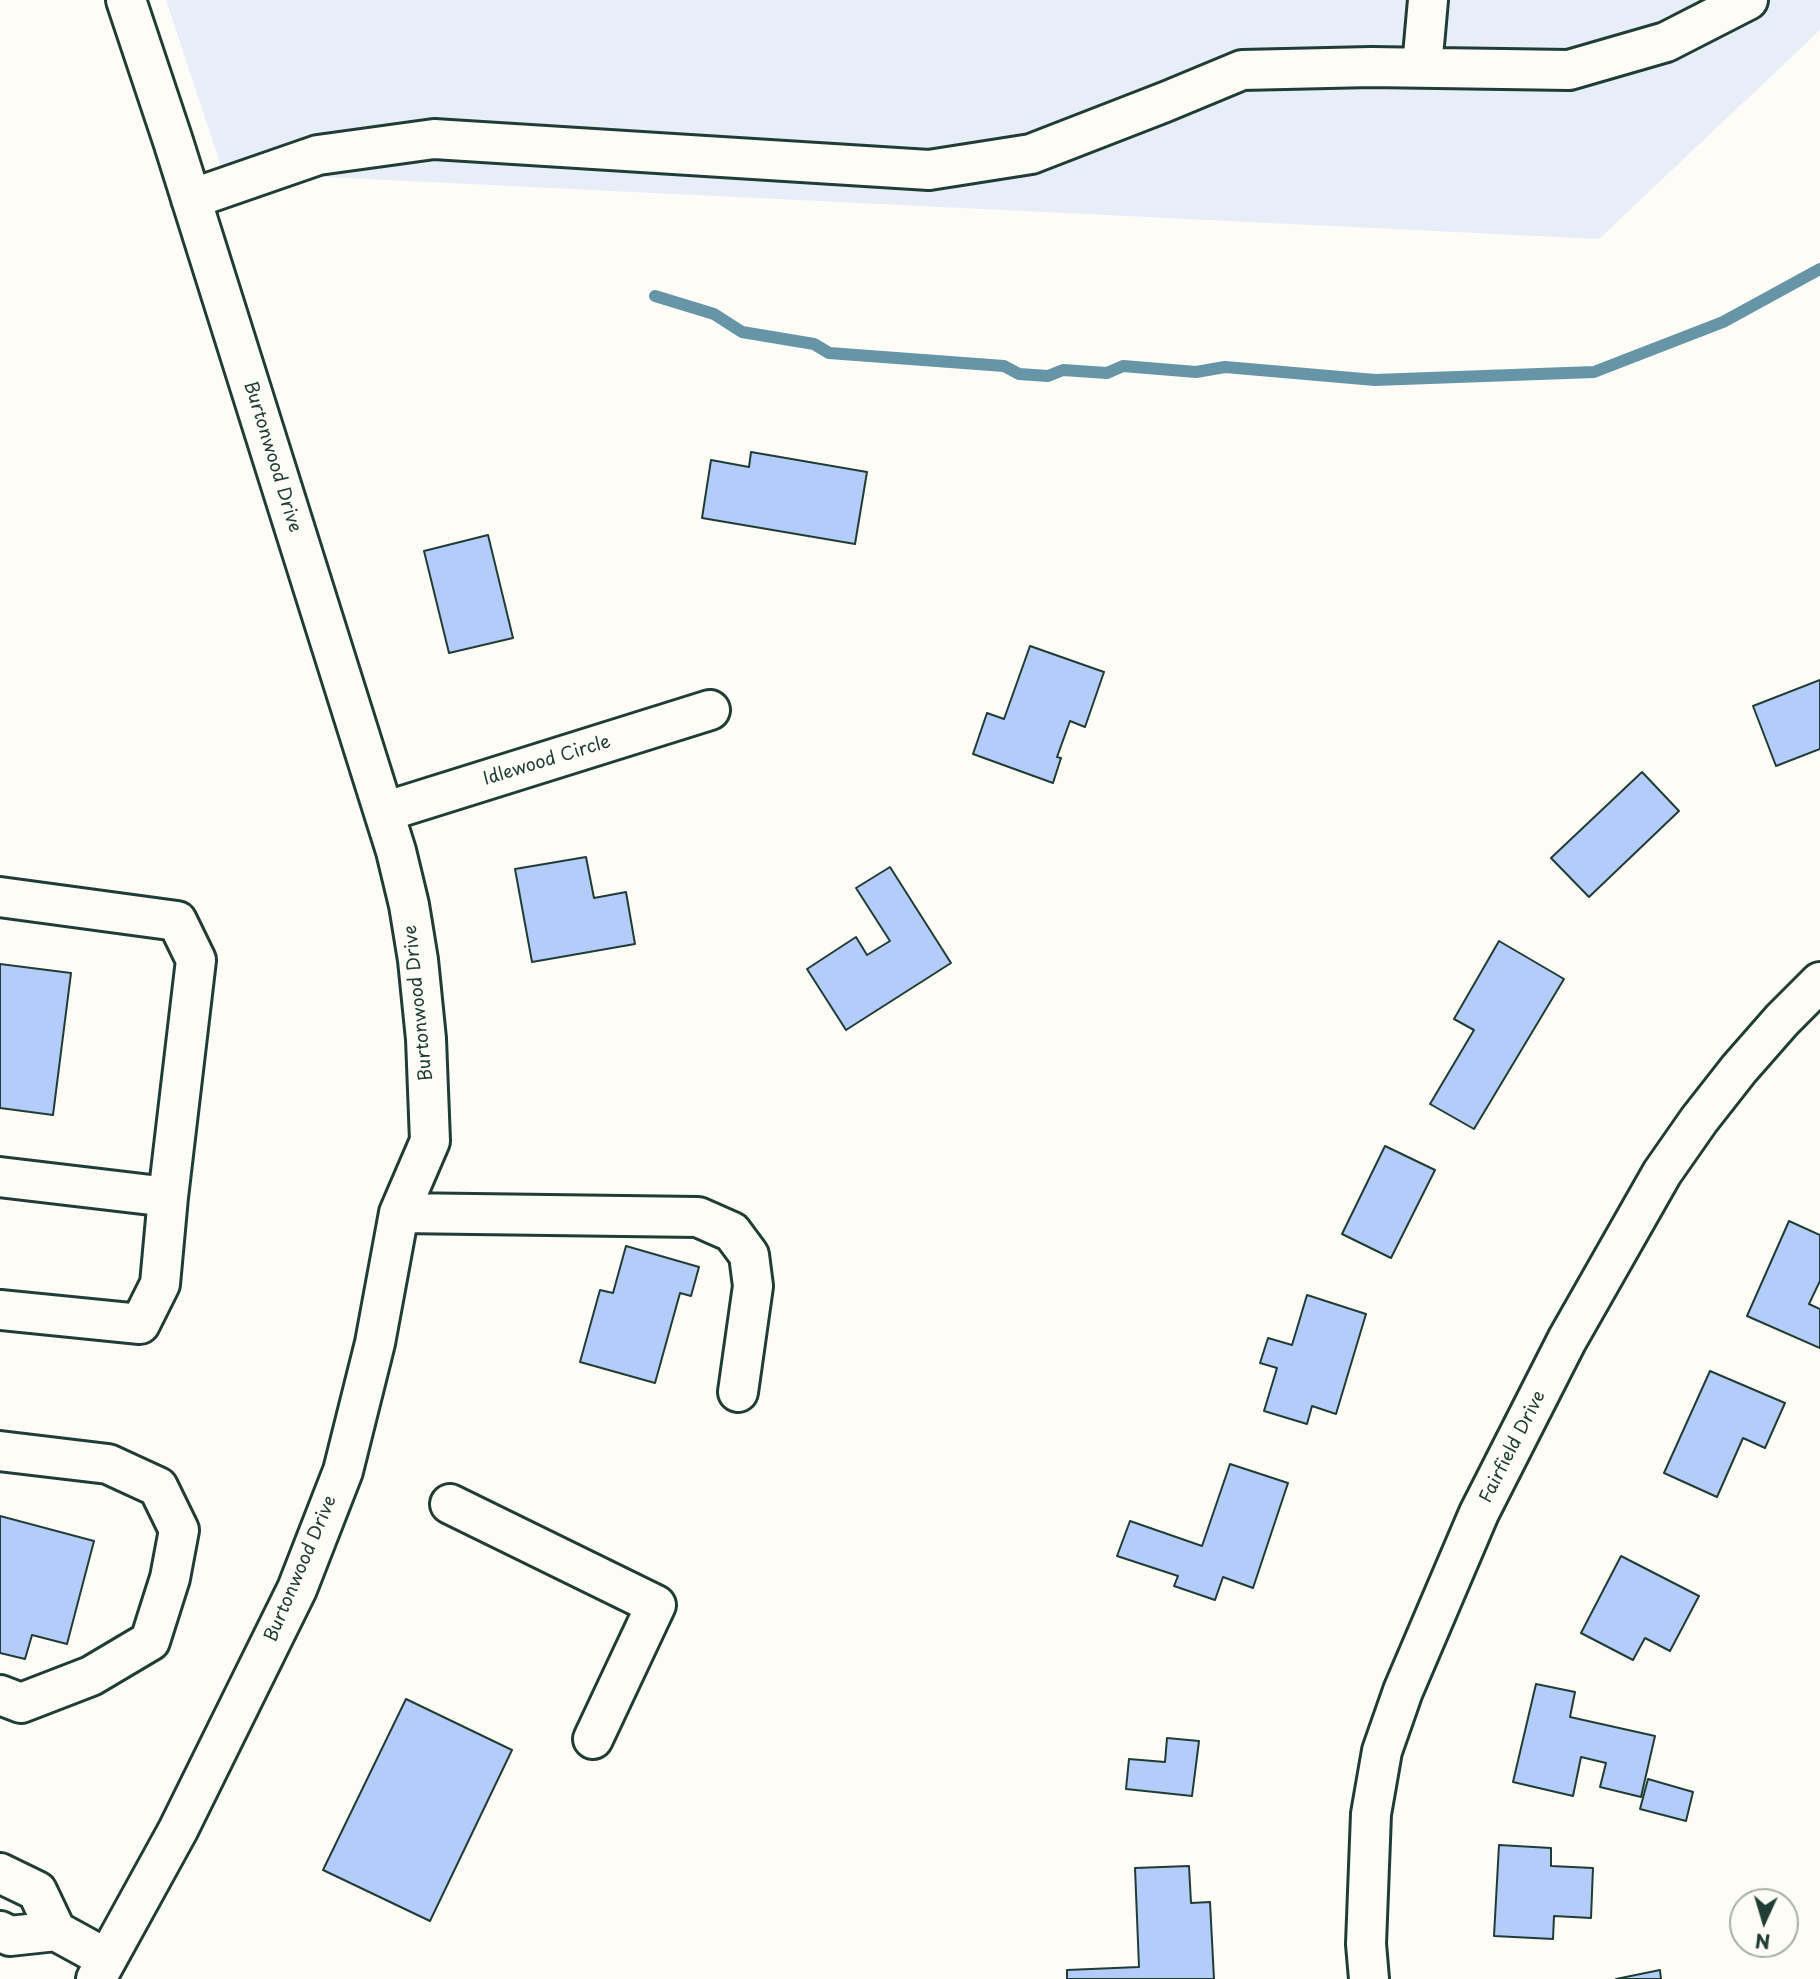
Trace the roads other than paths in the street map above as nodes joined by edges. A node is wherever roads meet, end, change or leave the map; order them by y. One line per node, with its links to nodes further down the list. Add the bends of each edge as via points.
1 (126, 0): 5 (street, Burtonwood Drive)
2 (1428, 0): 4 (street)
3 (1748, 0): 4 (street, via 1666,42 1569,70)
4 (1422, 68): 5 (street, via 1242,70 1031,154 929,170 434,139 318,155)
5 (191, 199): 7 (street, Burtonwood Drive)
6 (710, 710): 7 (street, Idlewood Circle)
7 (384, 812): 12 (street, Burtonwood Drive, via 409,905 427,1052 430,1141)
8 (0, 897): 11 (street, via 177,921 197,960)
9 (1820, 982): 23 (street, Fairfield Drive, via 1739,1069 1662,1173 1567,1340 1479,1513 1382,1751 1371,1814)
10 (0, 1177): 11 (street)
11 (168, 1197): 13 (street, via 160,1284 140,1324)
12 (399, 1213): 14 (street, via 698,1217 732,1233 749,1255 754,1286); 22 (street, Burtonwood Drive, via 375,1343 343,1471 297,1589 178,1830)
13 (0, 1310)
14 (738, 1392)
15 (0, 1451): 17 (street, via 108,1465 158,1487 179,1531 150,1641 91,1676 21,1703)
16 (450, 1504): 18 (street, via 656,1605)
17 (0, 1695)
18 (593, 1739)
19 (0, 1873): 21 (street, via 37,1891)
20 (0, 1931): 21 (street, via 10,1936)
21 (56, 1931): 22 (street)
22 (102, 1969)
23 (1369, 1979)

